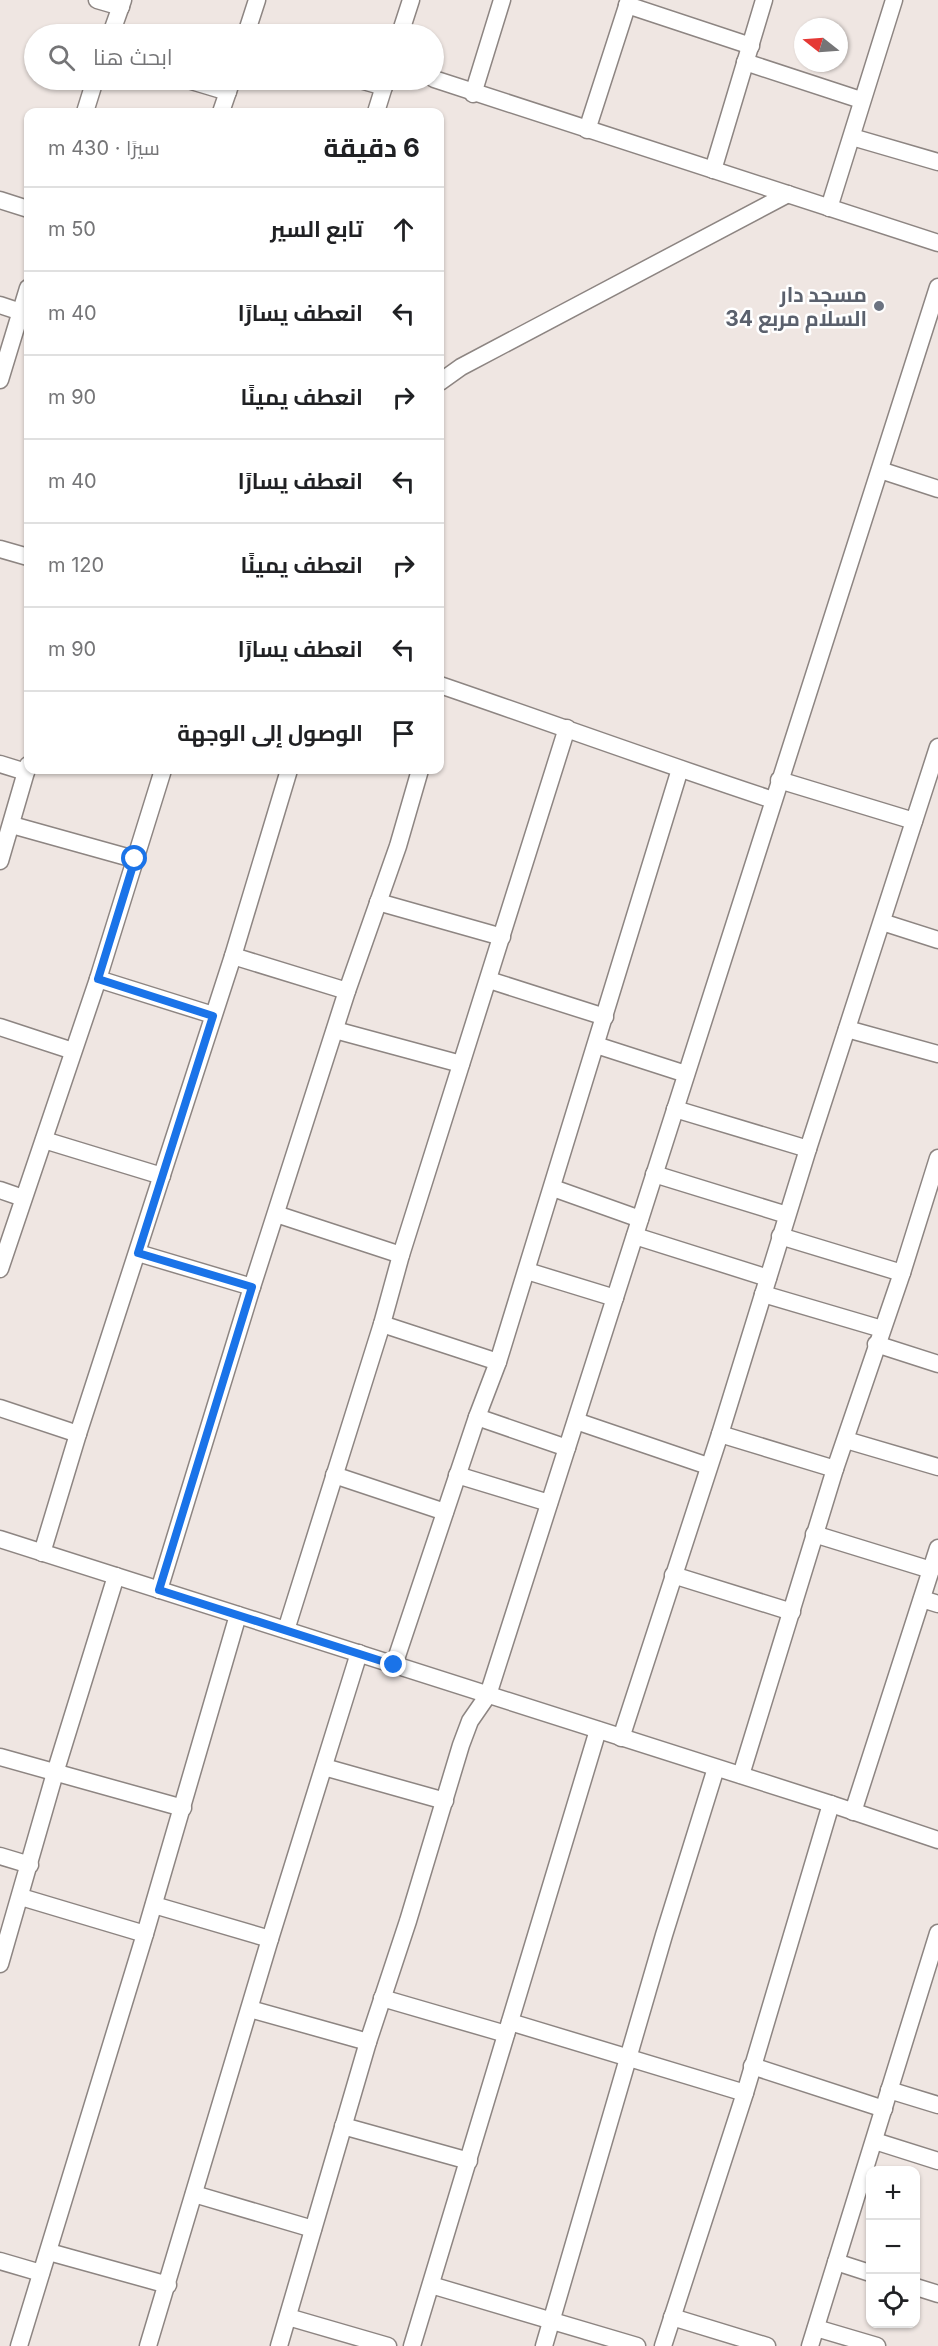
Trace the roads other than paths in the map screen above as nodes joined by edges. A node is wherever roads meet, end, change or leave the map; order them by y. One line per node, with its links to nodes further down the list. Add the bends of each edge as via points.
1 (97, 0): 8 (street)
2 (257, 0): 10 (street)
3 (411, 0): 11 (street)
4 (502, 0): 18 (street)
5 (764, 0): 12 (street)
6 (894, 0): 19 (street)
7 (628, 3): 12 (street); 23 (street)
8 (122, 4): 9 (street)
9 (115, 24)
10 (249, 24)
11 (403, 24)
12 (751, 46): 13 (street)
13 (745, 62): 19 (street); 26 (street)
14 (444, 83): 18 (street)
15 (92, 90): 20 (street)
16 (229, 90): 21 (street)
17 (383, 90): 22 (street)
18 (473, 94): 23 (street)
19 (861, 100): 24 (street)
20 (86, 108)
21 (222, 108)
22 (377, 108)
23 (587, 130): 26 (street)
24 (852, 137): 25 (street); 29 (street)
25 (938, 162)
26 (713, 170): 27 (street)
27 (788, 194): 29 (street); 36 (street)
28 (0, 200): 30 (street)
29 (829, 207): 31 (street)
30 (24, 208)
31 (938, 243)
32 (938, 287): 38 (street)
33 (24, 302): 35 (street)
34 (0, 305): 35 (street)
35 (21, 312): 37 (street)
36 (444, 379)
37 (0, 380)
38 (880, 470): 39 (street); 53 (street)
39 (938, 489)
40 (0, 549): 41 (street)
41 (24, 556)
42 (444, 692): 43 (street)
43 (567, 728): 47 (street); 61 (street)
44 (938, 747): 52 (street)
45 (0, 764): 46 (street)
46 (24, 768)
47 (680, 770): 54 (street); 68 (street)
48 (25, 774): 56 (street)
49 (162, 774): 57 (street)
50 (288, 774): 63 (street)
51 (419, 774): 59 (street)
52 (933, 776): 55 (street)
53 (779, 780): 54 (street); 55 (street)
54 (773, 800): 76 (street)
55 (914, 821): 60 (street)
56 (12, 825): 57 (street); 58 (street)
57 (135, 859): 64 (street)
58 (0, 861)
59 (378, 902): 61 (street); 66 (street)
60 (882, 922): 62 (street); 70 (street)
61 (502, 937): 65 (street)
62 (938, 940)
63 (233, 956): 66 (street); 67 (street)
64 (98, 979): 67 (street); 73 (street)
65 (489, 980): 68 (street); 75 (street)
66 (347, 991): 71 (street)
67 (213, 1016): 82 (street)
68 (605, 1017): 72 (street)
69 (0, 1027): 73 (street)
70 (847, 1029): 74 (street); 79 (street)
71 (335, 1030): 75 (street); 87 (street)
72 (596, 1045): 76 (street); 83 (street)
73 (73, 1051): 78 (street)
74 (938, 1054)
75 (461, 1064): 92 (street)
76 (686, 1074): 77 (street)
77 (675, 1109): 79 (street); 81 (street)
78 (44, 1140): 82 (street); 86 (street)
79 (808, 1149): 88 (street)
80 (938, 1158): 85 (street)
81 (654, 1174): 88 (street); 89 (street)
82 (162, 1176): 91 (street)
83 (552, 1188): 89 (street); 94 (street)
84 (0, 1190): 86 (street)
85 (932, 1197): 95 (street)
86 (23, 1198): 93 (street)
87 (276, 1214): 92 (street); 97 (street)
88 (787, 1215): 90 (street)
89 (637, 1227): 96 (street); 98 (street)
90 (780, 1236): 95 (street); 96 (street)
91 (138, 1253): 97 (street); 106 (street)
92 (401, 1255): 99 (street)
93 (0, 1269)
94 (527, 1271): 98 (street); 101 (street)
95 (902, 1273): 100 (street)
96 (765, 1286): 100 (street); 107 (street)
97 (252, 1287): 124 (street)
98 (615, 1298): 105 (street)
99 (382, 1324): 101 (street); 113 (street)
100 (879, 1337): 102 (street); 108 (street)
101 (498, 1362): 104 (street)
102 (938, 1364)
103 (0, 1408): 106 (street)
104 (477, 1418): 109 (street); 114 (street)
105 (576, 1421): 109 (street); 110 (street)
106 (78, 1434): 120 (street)
107 (720, 1434): 110 (street); 112 (street)
108 (846, 1440): 111 (street); 112 (street)
109 (567, 1448): 115 (street)
110 (708, 1466): 122 (street)
111 (938, 1467)
112 (835, 1469): 117 (street)
113 (334, 1475): 116 (street); 128 (street)
114 (457, 1475): 115 (street); 116 (street)
115 (549, 1503): 131 (street)
116 (445, 1512): 130 (street)
117 (814, 1534): 121 (street); 126 (street)
118 (0, 1539): 120 (street)
119 (938, 1548): 121 (street)
120 (42, 1553): 123 (street)
121 (931, 1570): 125 (street)
122 (673, 1575): 126 (street); 133 (street)
123 (116, 1576): 124 (street); 137 (street)
124 (159, 1590): 127 (street)
125 (930, 1601): 142 (street)
126 (792, 1612): 138 (street)
127 (238, 1615): 128 (street); 141 (street)
128 (286, 1630): 129 (street)
129 (359, 1653): 130 (street); 135 (street)
130 (394, 1665): 131 (street)
131 (488, 1695): 132 (street); 139 (street, via 470,1721 460,1745)
132 (598, 1730): 133 (street); 154 (street)
133 (621, 1738): 136 (street)
134 (0, 1757): 137 (street)
135 (324, 1767): 139 (street); 150 (street)
136 (716, 1768): 138 (street); 156 (street)
137 (55, 1773): 141 (street); 145 (street)
138 (741, 1775): 140 (street)
139 (445, 1801): 152 (street)
140 (831, 1804): 142 (street); 157 (street)
141 (183, 1808): 147 (street)
142 (853, 1812): 143 (street)
143 (938, 1840)
144 (0, 1856): 145 (street)
145 (30, 1864): 146 (street)
146 (21, 1897): 149 (street); 151 (street)
147 (154, 1905): 149 (street); 150 (street)
148 (938, 1933): 158 (street)
149 (146, 1934): 168 (street)
150 (270, 1940): 153 (street)
151 (0, 1964)
152 (382, 1998): 154 (street); 155 (street)
153 (250, 2009): 155 (street); 166 (street)
154 (508, 2028): 156 (street); 164 (street)
155 (368, 2042): 162 (street)
156 (629, 2058): 159 (street); 179 (street)
157 (752, 2066): 159 (street); 161 (street)
158 (889, 2090): 160 (street); 161 (street)
159 (745, 2093): 178 (street)
160 (938, 2105)
161 (884, 2109): 163 (street)
162 (343, 2126): 164 (street); 167 (street)
163 (875, 2141): 165 (street); 170 (street)
164 (469, 2161): 173 (street)
165 (938, 2161)
166 (194, 2194): 167 (street); 174 (street)
167 (313, 2229): 177 (street)
168 (49, 2252): 172 (street); 174 (street)
169 (0, 2261): 172 (street)
170 (836, 2262): 171 (street); 180 (street)
171 (866, 2272)
172 (41, 2273): 181 (street)
173 (431, 2284): 179 (street); 185 (street)
174 (168, 2285): 182 (street)
175 (920, 2289): 176 (street)
176 (938, 2294)
177 (288, 2317): 183 (street); 184 (street)
178 (672, 2318): 188 (street); 189 (street)
179 (551, 2321): 186 (street); 187 (street)
180 (816, 2328): 190 (street); 191 (street)
181 (19, 2346)
182 (148, 2346)
183 (279, 2346)
184 (388, 2346)
185 (412, 2346)
186 (544, 2346)
187 (637, 2346)
188 (663, 2346)
189 (767, 2346)
190 (810, 2346)
191 (877, 2346)

